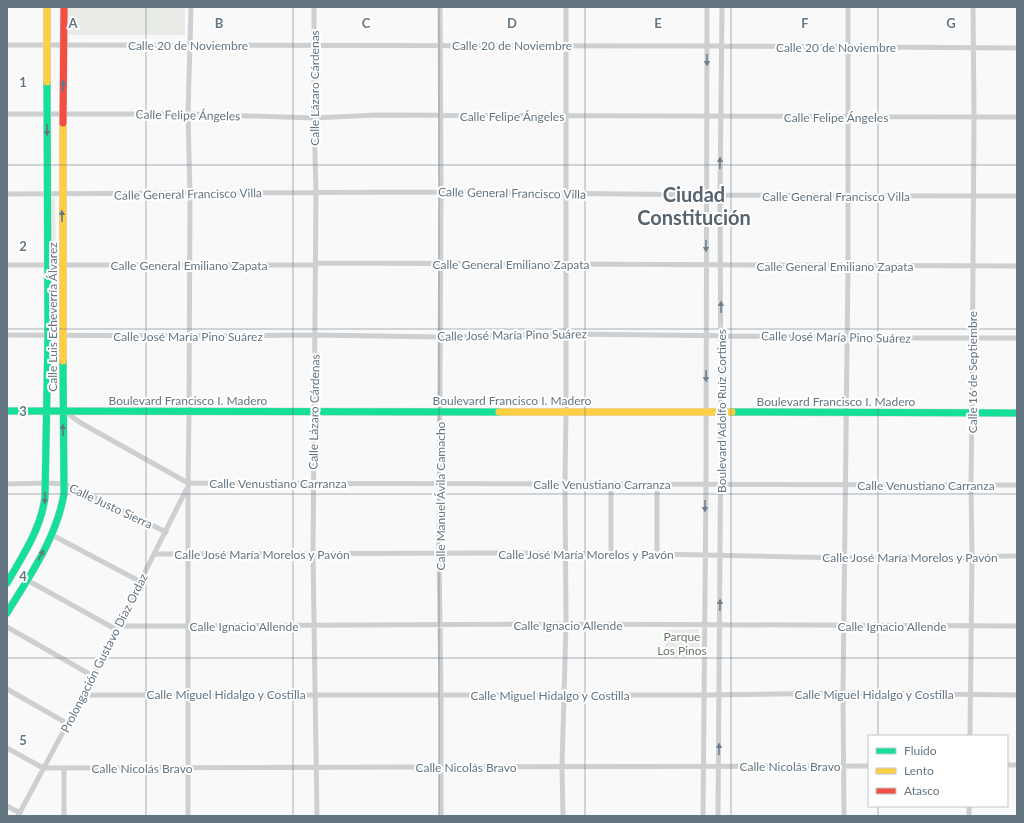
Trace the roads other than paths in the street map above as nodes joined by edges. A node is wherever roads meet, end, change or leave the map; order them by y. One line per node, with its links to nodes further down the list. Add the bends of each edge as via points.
1 (47, 7): 12 (street, Calle Luis Echeverría Álvarez)
2 (64, 7): 13 (street, Calle Luis Echeverría Álvarez)
3 (191, 7): 15 (street)
4 (314, 7): 16 (street, Calle Lázaro Cárdenas)
5 (440, 7): 14 (street, Calle Manuel Ávila Camacho)
6 (566, 7): 17 (street)
7 (707, 7): 18 (street, Boulevard Adolfo Ruíz Cortines)
8 (722, 7): 19 (street, Boulevard Adolfo Ruíz Cortines)
9 (848, 7): 20 (street)
10 (973, 7): 21 (street, Calle 16 de Septiembre)
11 (7, 45): 12 (street, Calle 20 de Noviembre)
12 (48, 45): 13 (street, Calle 20 de Noviembre); 24 (street, Calle Luis Echeverría Álvarez)
13 (64, 45): 15 (street, Calle 20 de Noviembre); 25 (street, Calle Luis Echeverría Álvarez, one-way to 13)
14 (440, 45): 16 (street, Calle 20 de Noviembre); 17 (street, Calle 20 de Noviembre); 27 (street, Calle Manuel Ávila Camacho)
15 (190, 46): 16 (street, Calle 20 de Noviembre); 26 (street)
16 (314, 46): 34 (street, Calle Lázaro Cárdenas)
17 (566, 46): 18 (street, Calle 20 de Noviembre); 28 (street)
18 (707, 46): 19 (street, Calle 20 de Noviembre); 30 (street, Boulevard Adolfo Ruíz Cortines, one-way to 30)
19 (722, 46): 20 (street, Calle 20 de Noviembre); 31 (street, Boulevard Adolfo Ruíz Cortines)
20 (848, 46): 21 (street, Calle 20 de Noviembre); 32 (street)
21 (974, 48): 22 (street, Calle 20 de Noviembre); 29 (street, Calle 16 de Septiembre)
22 (1017, 48)
23 (7, 114): 24 (street, Calle Felipe Ángeles)
24 (47, 114): 25 (street, Calle Felipe Ángeles); 38 (street, Calle Luis Echeverría Álvarez, one-way to 38)
25 (63, 114): 26 (street, Calle Felipe Ángeles); 41 (street, Calle Luis Echeverría Álvarez)
26 (188, 114): 34 (street, Calle Felipe Ángeles); 39 (street)
27 (440, 115): 28 (street, Calle Felipe Ángeles); 34 (street, Calle Felipe Ángeles); 36 (street, Calle Manuel Ávila Camacho)
28 (567, 116): 30 (street, Calle Felipe Ángeles); 40 (street)
29 (974, 116): 32 (street, Calle Felipe Ángeles); 33 (street, Calle Felipe Ángeles); 45 (street, Calle 16 de Septiembre)
30 (707, 117): 31 (street, Calle Felipe Ángeles); 42 (street, Boulevard Adolfo Ruíz Cortines)
31 (721, 117): 32 (street, Calle Felipe Ángeles); 44 (street, Boulevard Adolfo Ruíz Cortines, one-way to 31)
32 (848, 117): 43 (street)
33 (1017, 117)
34 (314, 118): 35 (street, Calle Lázaro Cárdenas)
35 (316, 192): 36 (street, Calle General Francisco Villa); 39 (street, Calle General Francisco Villa); 52 (street, Calle Lázaro Cárdenas)
36 (441, 192): 40 (street, Calle General Francisco Villa); 48 (street, Calle Manuel Ávila Camacho)
37 (7, 194): 38 (street, Calle General Francisco Villa)
38 (47, 194): 41 (street, Calle General Francisco Villa); 50 (street, Calle Luis Echeverría Álvarez)
39 (190, 194): 41 (street, Calle General Francisco Villa); 51 (street)
40 (567, 194): 42 (street, Calle General Francisco Villa); 53 (street)
41 (62, 195): 47 (street, Calle Luis Echeverría Álvarez, one-way to 41)
42 (706, 195): 44 (street, Calle General Francisco Villa); 54 (street, Boulevard Adolfo Ruíz Cortines, one-way to 54)
43 (848, 195): 44 (street, Calle General Francisco Villa); 45 (street, Calle General Francisco Villa); 56 (street)
44 (720, 196): 55 (street, Boulevard Adolfo Ruíz Cortines)
45 (974, 196): 46 (street, Calle General Francisco Villa); 57 (street, Calle 16 de Septiembre)
46 (1017, 196)
47 (63, 264): 50 (street, Calle General Emiliano Zapata); 51 (street, Calle General Emiliano Zapata); 62 (street, Calle Luis Echeverría Álvarez)
48 (441, 264): 52 (street, Calle General Emiliano Zapata); 53 (street, Calle General Emiliano Zapata); 67 (street, Calle Manuel Ávila Camacho)
49 (7, 265): 50 (street, Calle General Emiliano Zapata)
50 (48, 265): 61 (street, Calle Luis Echeverría Álvarez)
51 (190, 265): 52 (street, Calle General Emiliano Zapata); 64 (street)
52 (316, 265): 63 (street, Calle Lázaro Cárdenas)
53 (567, 265): 54 (street, Calle General Emiliano Zapata); 59 (street)
54 (706, 265): 55 (street, Calle General Emiliano Zapata); 65 (street, Boulevard Adolfo Ruíz Cortines)
55 (721, 265): 56 (street, Calle General Emiliano Zapata); 66 (street, Boulevard Adolfo Ruíz Cortines, one-way to 55)
56 (848, 266): 57 (street, Calle General Emiliano Zapata); 68 (street)
57 (973, 266): 58 (street, Calle General Emiliano Zapata); 69 (street, Calle 16 de Septiembre)
58 (1017, 266)
59 (567, 334): 65 (street, Calle José María Pino Suárez); 67 (street, Calle José María Pino Suárez); 75 (street)
60 (7, 335): 61 (street, Calle José María Pino Suárez)
61 (48, 335): 62 (street, Calle José María Pino Suárez); 76 (street, Calle Luis Echeverría Álvarez)
62 (63, 335): 64 (street, Calle José María Pino Suárez); 72 (street, Calle Luis Echeverría Álvarez)
63 (315, 335): 64 (street, Calle José María Pino Suárez); 67 (street, Calle José María Pino Suárez); 77 (street, Calle Lázaro Cárdenas)
64 (190, 336): 73 (street)
65 (706, 336): 66 (street, Calle José María Pino Suárez); 79 (street, Boulevard Adolfo Ruíz Cortines, one-way to 79)
66 (721, 336): 68 (street, Calle José María Pino Suárez); 80 (street, Boulevard Adolfo Ruíz Cortines)
67 (440, 337): 74 (street, Calle Manuel Ávila Camacho)
68 (847, 337): 69 (street, Calle José María Pino Suárez); 78 (street)
69 (972, 338): 70 (street, Calle José María Pino Suárez); 81 (street, Calle 16 de Septiembre)
70 (1017, 338)
71 (7, 411): 76 (street, Boulevard Francisco I. Madero)
72 (65, 411): 73 (street, Boulevard Francisco I. Madero); 76 (street, Boulevard Francisco I. Madero); 85 (street, Calle Luis Echeverría Álvarez, one-way to 72); 93 (street, via 81,423)
73 (189, 411): 77 (street, Boulevard Francisco I. Madero); 93 (street)
74 (440, 411): 75 (street, Boulevard Francisco I. Madero); 77 (street, Boulevard Francisco I. Madero); 87 (street, Calle Manuel Ávila Camacho)
75 (566, 411): 79 (street, Boulevard Francisco I. Madero); 88 (street)
76 (47, 412): 83 (street, Calle Luis Echeverría Álvarez)
77 (314, 412): 86 (street, Calle Lázaro Cárdenas)
78 (846, 412): 80 (street, Boulevard Francisco I. Madero); 81 (street, Boulevard Francisco I. Madero); 94 (street)
79 (706, 413): 80 (street, Boulevard Francisco I. Madero); 91 (street, Boulevard Adolfo Ruíz Cortines)
80 (721, 413): 92 (street, Boulevard Adolfo Ruíz Cortines)
81 (972, 413): 82 (street, Boulevard Francisco I. Madero); 95 (street, Calle 16 de Septiembre)
82 (1017, 413)
83 (46, 483): 84 (street, Calle Justo Sierra); 85 (street, Calle Justo Sierra); 113 (street, Calle Luis Echeverría Álvarez, one-way to 113, via 45,506 40,520)
84 (7, 484)
85 (64, 484): 97 (street, Calle Justo Sierra); 98 (street, Calle Luis Echeverría Álvarez, via 61,513)
86 (313, 484): 87 (street, Calle Venustiano Carranza); 93 (street, Calle Venustiano Carranza); 102 (street, Calle Lázaro Cárdenas)
87 (439, 484): 88 (street, Calle Venustiano Carranza); 103 (street, Calle Manuel Ávila Camacho)
88 (565, 484): 89 (street, Calle Venustiano Carranza); 99 (street)
89 (611, 484): 90 (street, Calle Venustiano Carranza); 104 (street)
90 (657, 484): 91 (street, Calle Venustiano Carranza); 105 (street)
91 (706, 484): 92 (street, Calle Venustiano Carranza); 106 (street, Boulevard Adolfo Ruíz Cortines, one-way to 106)
92 (720, 484): 94 (street, Calle Venustiano Carranza); 107 (street, Boulevard Adolfo Ruíz Cortines)
93 (188, 485): 97 (street, Prolongación Gustavo Díaz Ordaz); 101 (street)
94 (845, 485): 95 (street, Calle Venustiano Carranza); 110 (street)
95 (970, 485): 96 (street, Calle Venustiano Carranza); 109 (street, Calle 16 de Septiembre)
96 (1017, 485)
97 (166, 532): 100 (street, Prolongación Gustavo Díaz Ordaz)
98 (52, 535): 111 (street, Calle Luis Echeverría Álvarez, one-way to 98); 112 (street)
99 (566, 553): 103 (street, Calle José María Morelos y Pavón); 104 (street, Calle José María Morelos y Pavón); 115 (street)
100 (155, 554): 101 (street, Calle José María Morelos y Pavón); 112 (street, Prolongación Gustavo Díaz Ordaz)
101 (188, 554): 102 (street, Calle José María Morelos y Pavón); 116 (street)
102 (313, 554): 103 (street, Calle José María Morelos y Pavón); 120 (street, Calle Lázaro Cárdenas)
103 (439, 554): 117 (street, Calle Manuel Ávila Camacho)
104 (611, 554): 105 (street, Calle José María Morelos y Pavón)
105 (657, 554): 106 (street, Calle José María Morelos y Pavón)
106 (704, 555): 107 (street, Calle José María Morelos y Pavón); 118 (street, Boulevard Adolfo Ruíz Cortines)
107 (721, 556): 110 (street, Calle José María Morelos y Pavón); 119 (street, Boulevard Adolfo Ruíz Cortines, one-way to 107)
108 (1017, 556): 109 (street, Calle José María Morelos y Pavón)
109 (972, 557): 110 (street, Calle José María Morelos y Pavón); 122 (street, Calle 16 de Septiembre)
110 (845, 558): 121 (street)
111 (27, 580): 114 (street, Calle Luis Echeverría Álvarez); 125 (street)
112 (141, 582): 125 (street, Prolongación Gustavo Díaz Ordaz)
113 (7, 583)
114 (7, 613)
115 (566, 624): 117 (street, Calle Ignacio Allende); 118 (street, Calle Ignacio Allende); 133 (street)
116 (188, 625): 120 (street, Calle Ignacio Allende); 125 (street, Calle Ignacio Allende); 132 (street)
117 (440, 625): 120 (street, Calle Ignacio Allende); 130 (street, Calle Manuel Ávila Camacho)
118 (704, 625): 119 (street, Calle Ignacio Allende); 134 (street, Boulevard Adolfo Ruíz Cortines)
119 (719, 625): 121 (street, Calle Ignacio Allende); 135 (street, Boulevard Adolfo Ruíz Cortines)
120 (314, 626): 129 (street, Calle Lázaro Cárdenas)
121 (844, 626): 122 (street, Calle Ignacio Allende); 128 (street)
122 (970, 626): 123 (street, Calle Ignacio Allende); 136 (street, Calle 16 de Septiembre)
123 (1017, 626)
124 (7, 627): 126 (street)
125 (117, 628): 126 (street, Prolongación Gustavo Díaz Ordaz)
126 (93, 676): 131 (street, Prolongación Gustavo Díaz Ordaz)
127 (7, 689): 138 (street)
128 (843, 693): 135 (street, Calle Miguel Hidalgo y Costilla); 136 (street, Calle Miguel Hidalgo y Costilla); 143 (street)
129 (315, 694): 130 (street, Calle Miguel Hidalgo y Costilla); 132 (street, Calle Miguel Hidalgo y Costilla); 145 (street, Calle Lázaro Cárdenas)
130 (441, 694): 133 (street, Calle Miguel Hidalgo y Costilla); 146 (street, Calle Manuel Ávila Camacho)
131 (82, 695): 132 (street, Calle Miguel Hidalgo y Costilla); 138 (street, Prolongación Gustavo Díaz Ordaz)
132 (188, 695): 150 (street)
133 (564, 695): 134 (street, Calle Miguel Hidalgo y Costilla); 147 (street)
134 (704, 695): 135 (street, Calle Miguel Hidalgo y Costilla); 141 (street, Boulevard Adolfo Ruíz Cortines)
135 (719, 695): 142 (street, Boulevard Adolfo Ruíz Cortines, one-way to 135)
136 (970, 695): 137 (street, Calle Miguel Hidalgo y Costilla); 139 (street, Calle 16 de Septiembre)
137 (1017, 695)
138 (68, 724): 148 (street, Prolongación Gustavo Díaz Ordaz)
139 (970, 735)
140 (7, 748): 148 (street)
141 (704, 766): 142 (street, Calle Nicolás Bravo); 147 (street, Calle Nicolás Bravo); 158 (street, Boulevard Adolfo Ruíz Cortines)
142 (719, 766): 143 (street, Calle Nicolás Bravo); 159 (street, Boulevard Adolfo Ruíz Cortines)
143 (844, 766): 144 (street, Calle Nicolás Bravo); 160 (street)
144 (868, 766)
145 (316, 767): 146 (street, Calle Nicolás Bravo); 150 (street, Calle Nicolás Bravo); 155 (street, Calle Lázaro Cárdenas)
146 (442, 767): 147 (street, Calle Nicolás Bravo); 156 (street, Calle Manuel Ávila Camacho)
147 (562, 767): 157 (street)
148 (44, 768): 149 (street, Calle Nicolás Bravo); 152 (street, Prolongación Gustavo Díaz Ordaz)
149 (64, 768): 150 (street, Calle Nicolás Bravo); 153 (street)
150 (188, 768): 154 (street)
151 (7, 806): 152 (street)
152 (19, 815)
153 (64, 816)
154 (188, 816)
155 (317, 816)
156 (441, 816)
157 (563, 816)
158 (703, 816)
159 (718, 816)
160 (844, 816)

